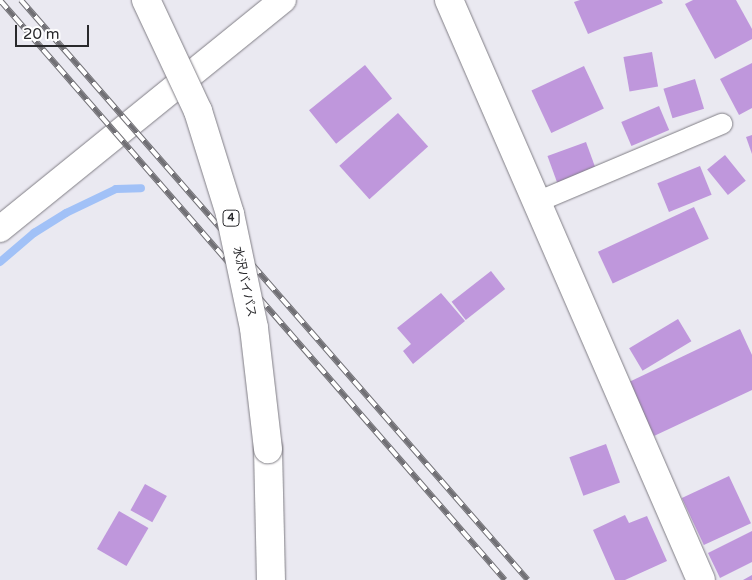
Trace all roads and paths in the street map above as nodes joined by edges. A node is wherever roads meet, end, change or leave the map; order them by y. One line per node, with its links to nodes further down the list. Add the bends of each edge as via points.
1 (146, 0): 7 (main road, 水沢バイパス / 4, bridge, via 198,111 230,214 254,328 268,449)
2 (283, 0): 6 (street)
3 (449, 0): 5 (main road)
4 (722, 124): 5 (street)
5 (537, 202): 8 (main road)
6 (0, 229)
7 (271, 580)
8 (701, 580)

